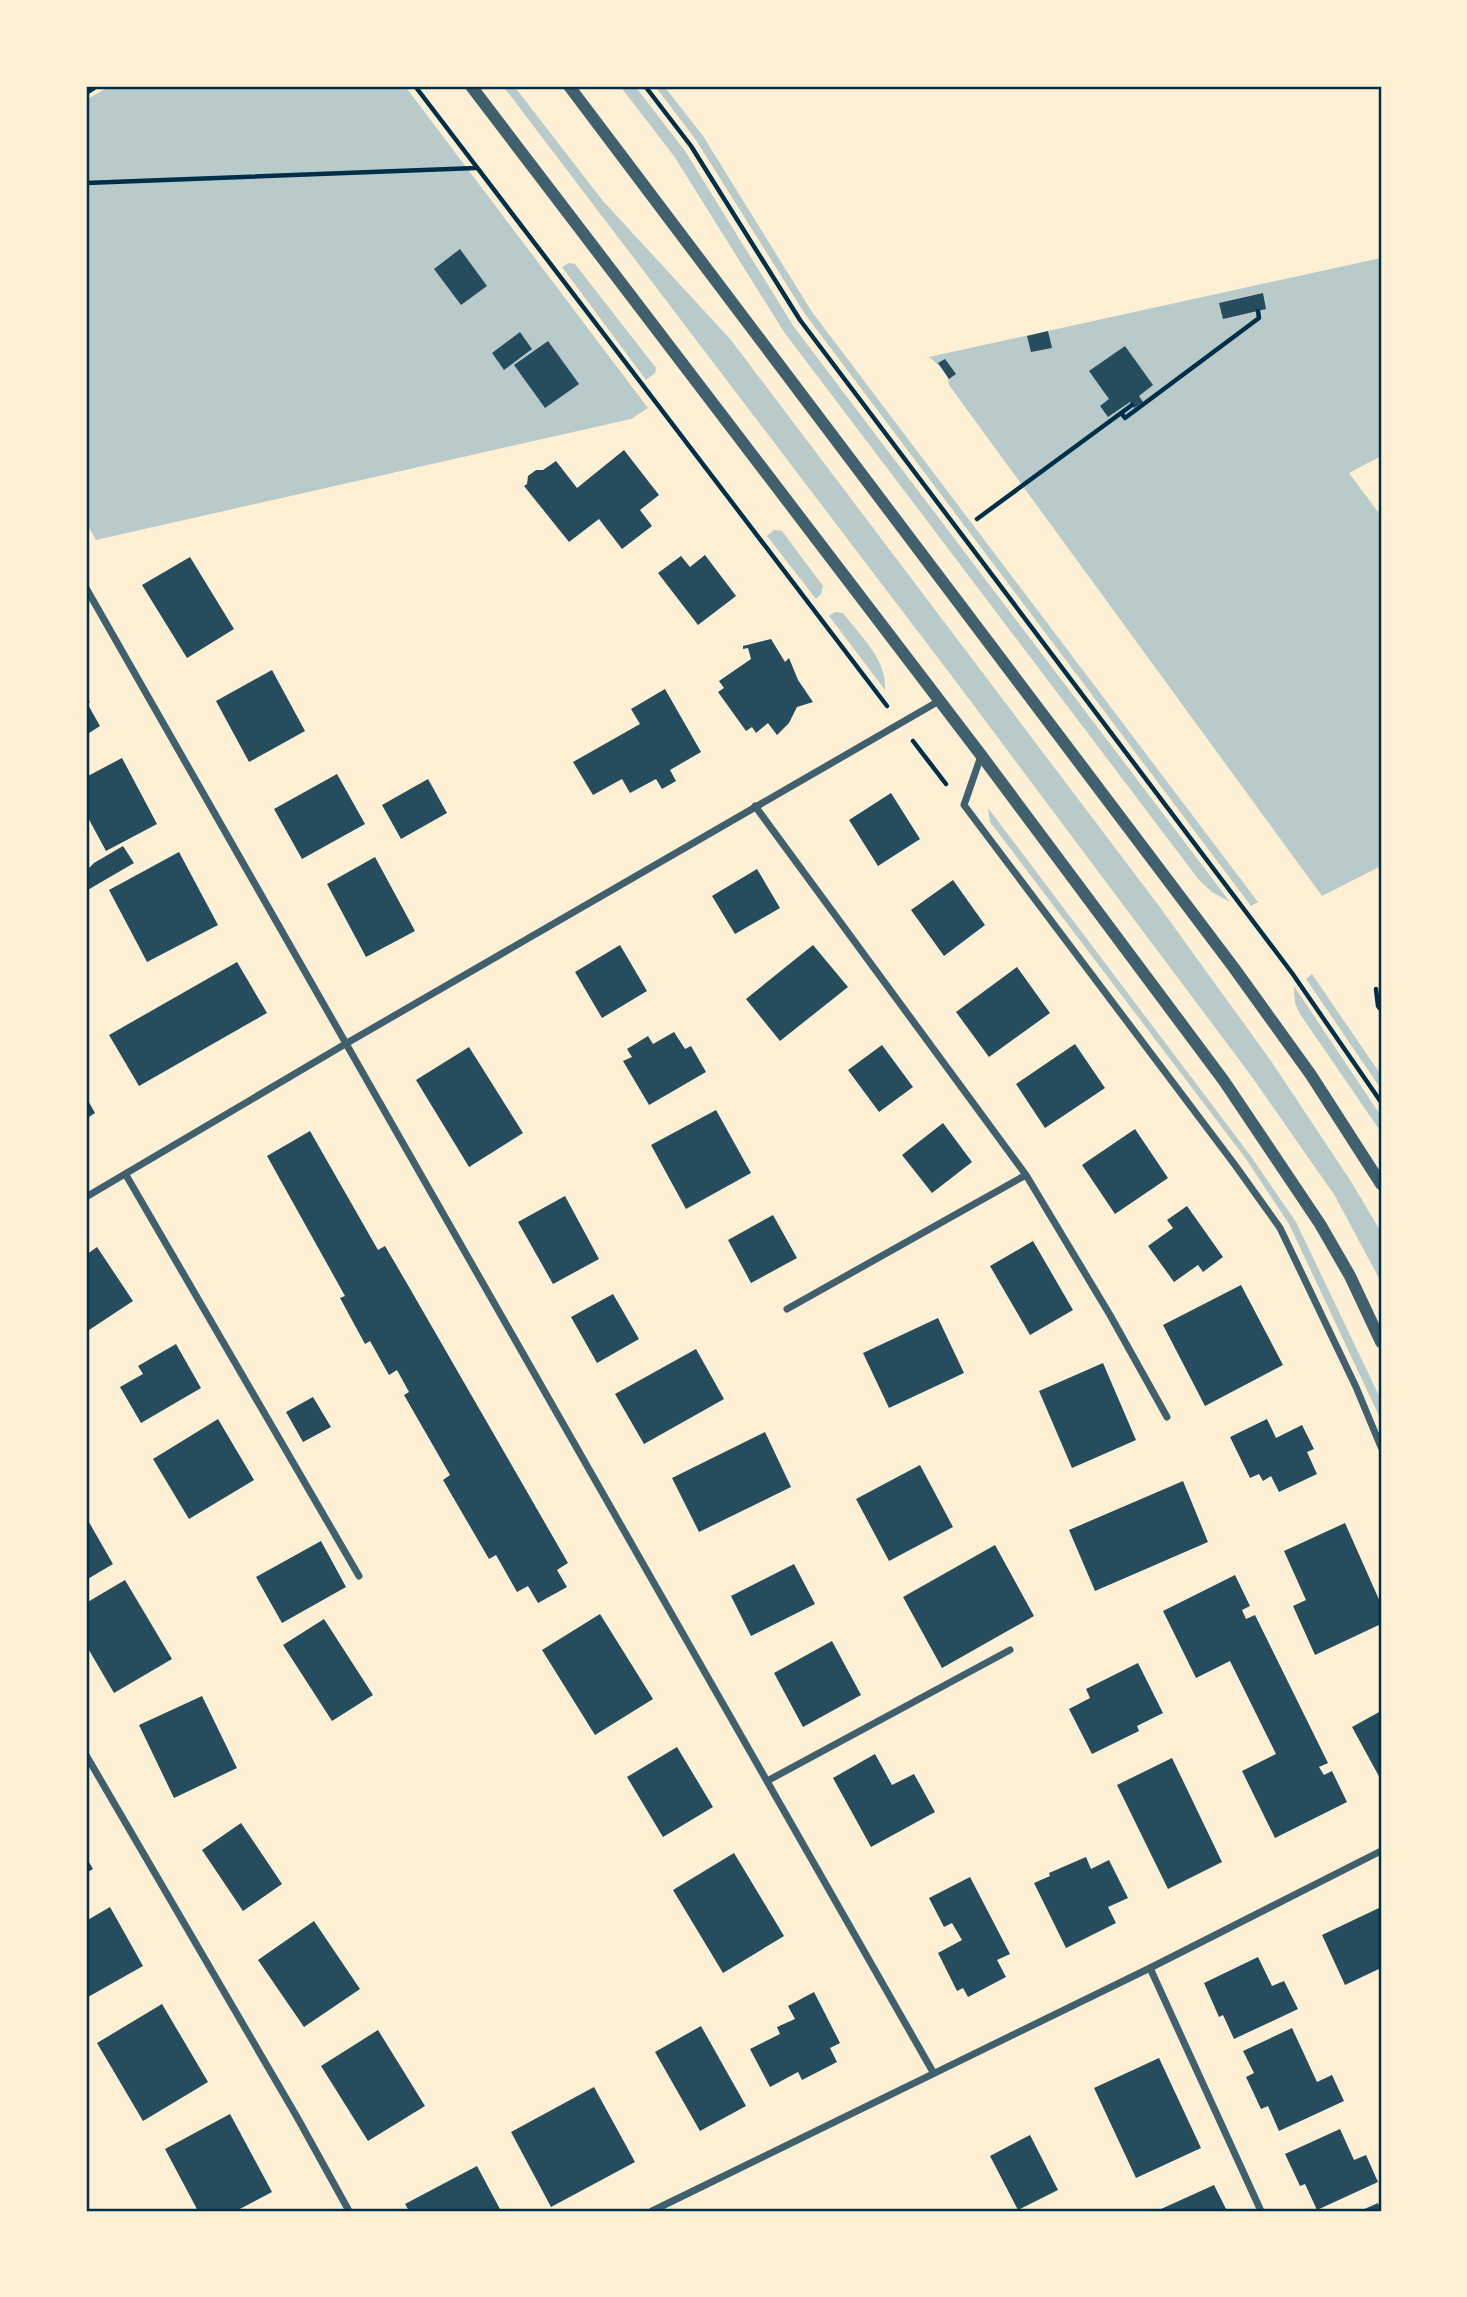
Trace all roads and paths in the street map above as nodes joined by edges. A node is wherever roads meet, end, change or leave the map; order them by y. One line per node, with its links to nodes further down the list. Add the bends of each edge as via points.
1 (97, 86): 6 (path)
2 (415, 86): 7 (path)
3 (471, 86): 14 (street)
4 (569, 86): 25 (street, via 1234,968)
5 (645, 86): 22 (path, via 691,146 800,320 1293,973)
6 (86, 93)
7 (477, 168): 8 (path); 15 (path)
8 (86, 183)
9 (1258, 311): 11 (path, via 1259,318 1125,418)
10 (1132, 405): 11 (path)
11 (1122, 414): 12 (path)
12 (977, 519)
13 (86, 588): 21 (street)
14 (939, 701): 15 (street); 16 (street)
15 (900, 723): 17 (path); 18 (street)
16 (981, 755): 17 (street); 28 (street, via 1284,1167 1350,1276)
17 (964, 805): 30 (street, via 1280,1228)
18 (755, 806): 21 (street); 24 (street)
19 (1376, 989): 20 (path)
20 (1381, 1010)
21 (347, 1043): 23 (street); 34 (street)
22 (1381, 1102)
23 (127, 1175): 26 (street); 31 (street)
24 (1026, 1175): 27 (street); 29 (street)
25 (1381, 1184)
26 (86, 1197)
27 (787, 1309)
28 (1381, 1342)
29 (1167, 1417)
30 (1381, 1447)
31 (359, 1576)
32 (1010, 1650): 34 (street)
33 (86, 1755): 38 (street)
34 (767, 1781): 37 (street)
35 (1381, 1850): 36 (street)
36 (1150, 1968): 37 (street); 40 (street)
37 (933, 2072): 39 (street)
38 (349, 2211)
39 (652, 2211)
40 (1261, 2211)

